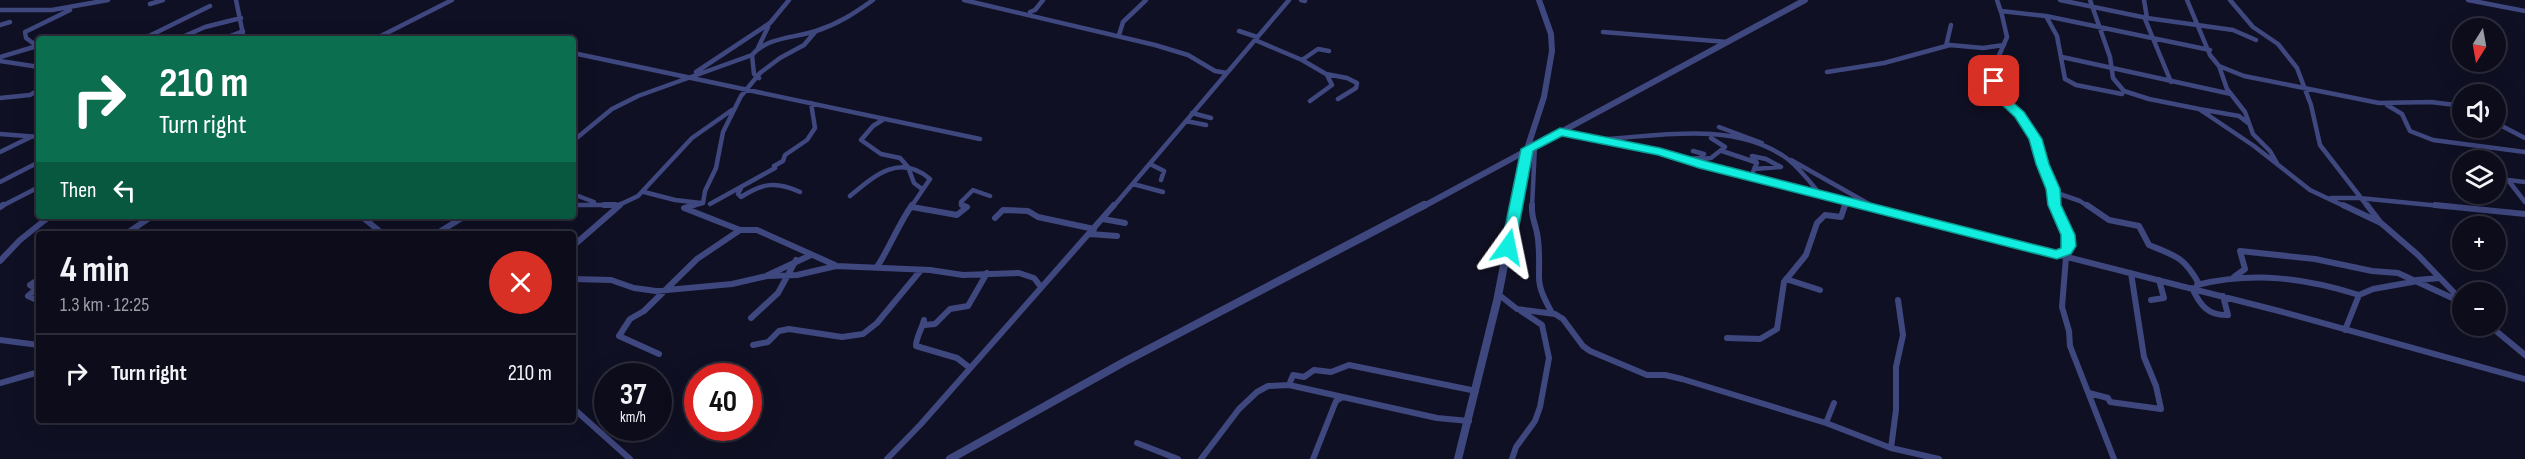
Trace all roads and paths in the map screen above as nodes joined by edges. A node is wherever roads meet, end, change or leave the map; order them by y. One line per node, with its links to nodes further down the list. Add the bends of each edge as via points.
1 (98, 0): 22 (street)
2 (108, 0): 22 (street)
3 (163, 0): 21 (street)
4 (237, 0): 30 (street)
5 (452, 0): 49 (street)
6 (789, 0): 33 (street)
7 (873, 0): 39 (street, via 848,18)
8 (964, 0): 28 (street)
9 (1043, 0): 28 (street)
10 (1146, 0): 43 (street, via 1123,22)
11 (1289, 0): 50 (street)
12 (1539, 0): 110 (street, via 1551,34 1552,51 1544,97)
13 (1805, 0): 53 (street)
14 (1997, 0): 27 (street)
15 (2060, 0): 24 (street)
16 (2090, 0): 24 (street)
17 (2144, 0): 31 (street)
18 (2187, 0): 36 (street)
19 (2230, 0): 75 (street, via 2253,27 2278,44 2297,68)
20 (2468, 0): 26 (street)
21 (150, 4)
22 (81, 5): 25 (street, via 52,10); 54 (street, via 25,32 26,38)
23 (210, 6): 44 (street)
24 (2093, 7): 31 (street); 37 (street)
25 (0, 10)
26 (2525, 11)
27 (2001, 12): 29 (street); 55 (street, via 2007,35)
28 (1028, 13): 43 (street)
29 (2046, 16): 37 (street); 63 (street)
30 (241, 18): 38 (street); 42 (street)
31 (2147, 18): 36 (street); 51 (street)
32 (10, 22): 34 (street)
33 (770, 23): 58 (street); 72 (street)
34 (0, 25)
35 (1951, 25): 56 (street)
36 (2197, 25): 52 (street, via 2233,30); 59 (street)
37 (2099, 27): 51 (street); 68 (street)
38 (243, 31): 47 (street); 48 (street)
39 (816, 31): 58 (street); 73 (street, via 804,45 760,73)
40 (1239, 31): 50 (street)
41 (1603, 32): 53 (street)
42 (190, 34): 45 (street); 46 (street)
43 (1119, 35): 70 (street, via 1188,55 1214,72)
44 (149, 36)
45 (185, 36)
46 (195, 36)
47 (230, 36)
48 (244, 36)
49 (381, 36)
50 (1256, 38): 65 (street); 70 (street)
51 (2153, 38): 59 (street); 74 (street)
52 (2256, 40)
53 (1729, 42): 96 (street)
54 (36, 45)
55 (2004, 45): 56 (street); 135 (street, via 1994,67 1994,81 2003,100 2032,131)
56 (1946, 46): 69 (street, via 1873,66)
57 (36, 47): 64 (street)
58 (758, 48): 62 (street)
59 (2210, 50): 67 (street)
60 (1329, 51): 65 (street, via 1318,50)
61 (576, 54): 72 (street)
62 (752, 55): 72 (street); 73 (street, via 754,74)
63 (2062, 57): 68 (street); 78 (street, via 2065,79 2071,84)
64 (0, 59): 66 (street)
65 (1302, 60): 71 (street)
66 (36, 66)
67 (2219, 66): 75 (street, via 2244,76); 79 (street)
68 (2111, 69): 74 (street); 86 (street, via 2119,86 2129,93)
69 (1827, 72)
70 (1227, 73): 88 (street)
71 (1326, 74): 81 (street, via 1357,83 1356,88); 82 (street, via 1332,85)
72 (686, 78): 76 (street); 104 (street, via 624,102)
73 (759, 78): 76 (street)
74 (2171, 82): 79 (street)
75 (2303, 86): 84 (street); 141 (street, via 2320,145)
76 (747, 89): 83 (street); 87 (street)
77 (36, 92): 80 (street)
78 (2122, 94)
79 (2231, 94): 93 (street)
80 (0, 98)
81 (1338, 99)
82 (1310, 101)
83 (811, 103): 90 (street); 129 (street, via 815,128 807,140 785,155 775,168)
84 (2382, 103): 85 (street); 114 (street, via 2402,114 2410,131 2428,139)
85 (2452, 105)
86 (2199, 109): 93 (street, via 2211,108 2239,116); 121 (street)
87 (734, 110): 132 (street, via 693,136); 145 (street, via 723,132 716,168)
88 (1192, 113): 89 (street); 91 (street)
89 (1212, 118)
90 (884, 119): 105 (street); 122 (street, via 861,140 881,154 900,158)
91 (1186, 121): 92 (street); 120 (street)
92 (1206, 125)
93 (2251, 126): 121 (street)
94 (1719, 127): 99 (street); 102 (street); 115 (street, via 1755,139)
95 (2506, 128): 103 (street)
96 (1560, 132): 106 (street); 107 (street)
97 (0, 134): 98 (street)
98 (32, 136): 101 (street); 112 (street)
99 (1713, 136): 100 (street); 106 (street, via 1665,134); 111 (street, via 1725,147)
100 (1729, 136): 102 (street); 108 (street, via 1725,142)
101 (36, 137)
102 (1744, 138): 109 (street)
103 (2525, 138)
104 (576, 139)
105 (980, 139)
106 (1599, 139): 116 (street)
107 (1535, 145): 110 (street); 202 (street, via 1531,214 1538,232 1541,287)
108 (1729, 145)
109 (1761, 145): 115 (street); 117 (street)
110 (1527, 149): 194 (street); 228 (street)
111 (1722, 151): 116 (street, via 1715,158); 118 (street)
112 (0, 152)
113 (1693, 152): 116 (street, via 1704,154)
114 (2525, 152)
115 (1782, 155): 136 (street); 151 (street)
116 (1684, 159): 124 (street)
117 (1764, 159): 118 (street, via 1752,156); 123 (street, via 1780,167)
118 (1757, 163): 123 (street)
119 (36, 164): 126 (street)
120 (1150, 164): 125 (street, via 1164,171); 128 (street)
121 (2278, 166): 140 (street)
122 (909, 167): 131 (street, via 914,183); 131 (street, via 923,171 930,179); 138 (street, via 878,173)
123 (1754, 169): 124 (street)
124 (1752, 176): 136 (street)
125 (1161, 180)
126 (0, 182)
127 (2525, 182): 143 (street, via 2508,180)
128 (1133, 184): 134 (street); 158 (street)
129 (741, 188): 133 (street, via 741,197 773,182); 146 (street)
130 (36, 189): 149 (street)
131 (922, 189): 150 (street)
132 (644, 192): 145 (street); 148 (street)
133 (800, 192)
134 (1163, 192)
135 (2054, 192): 170 (street, via 2069,246); 187 (street, via 2080,201 2109,220 2139,226 2147,243 2181,258 2192,268)
136 (1820, 194): 142 (street)
137 (576, 195): 144 (street)
138 (850, 196)
139 (990, 196): 150 (street, via 973,190 961,202 966,207 957,215)
140 (2328, 198): 141 (street); 160 (street)
141 (2360, 198): 152 (street); 160 (street)
142 (1847, 201): 151 (street); 184 (street, via 1841,217 1825,215 1818,221 1806,255)
143 (2525, 202)
144 (597, 203): 147 (street); 148 (street)
145 (703, 203): 162 (street, via 684,208)
146 (710, 204)
147 (576, 205)
148 (620, 205): 168 (street)
149 (0, 207)
150 (912, 207): 175 (street)
151 (1890, 212): 170 (street)
152 (2525, 214)
153 (995, 218): 161 (street, via 1003,210 1028,211 1038,217)
154 (46, 219): 173 (street)
155 (148, 219): 163 (street)
156 (365, 219): 164 (street)
157 (460, 219): 165 (street)
158 (1103, 219): 159 (street); 161 (street)
159 (1125, 223)
160 (2381, 223): 182 (street)
161 (1094, 229): 166 (street)
162 (740, 230): 169 (street, via 757,230); 192 (street, via 697,259)
163 (130, 231)
164 (379, 231)
165 (441, 231)
166 (1090, 234): 167 (street); 188 (street)
167 (1117, 236)
168 (576, 243)
169 (813, 255): 172 (street); 174 (street)
170 (2057, 255): 171 (street)
171 (2066, 257): 178 (street); 218 (street, via 2062,307 2072,354)
172 (796, 260): 179 (street); 180 (street)
173 (0, 261)
174 (836, 266): 175 (street); 180 (street)
175 (878, 267): 176 (street)
176 (921, 270): 177 (street, via 963,275); 209 (street, via 904,284 875,325 862,335 836,337 786,329 768,342)
177 (987, 273): 188 (street, via 1029,275); 212 (street, via 968,306 950,309 935,324 924,322 916,339 916,346 957,358)
178 (2131, 273): 185 (street); 218 (street, via 2144,357 2162,409 2110,402)
179 (767, 276): 180 (street); 192 (street)
180 (789, 276): 203 (street)
181 (2234, 277): 186 (street, via 2245,269 2240,251 2395,272); 187 (street); 195 (street, via 2305,280)
182 (2440, 278): 186 (street); 193 (street)
183 (576, 279): 192 (street, via 611,280 643,290)
184 (1786, 279): 191 (street); 206 (street, via 1777,329 1764,338)
185 (2159, 280): 189 (street); 200 (street, via 2164,298)
186 (2417, 280): 195 (street); 197 (street)
187 (2199, 284): 189 (street)
188 (1041, 287): 212 (street)
189 (2191, 288): 196 (street); 196 (street, via 2200,306 2212,314 2228,315)
190 (36, 289): 198 (street, via 28,296)
191 (1820, 290)
192 (666, 291): 210 (street, via 630,319 618,336)
193 (2452, 291)
194 (1498, 294): 201 (street); 217 (street)
195 (2359, 295): 204 (street)
196 (2223, 296): 204 (street)
197 (2452, 297)
198 (36, 299)
199 (1898, 300): 225 (street, via 1903,335 1896,367)
200 (2151, 300)
201 (1517, 309): 202 (street); 233 (street, via 1542,325 1549,358 1535,421)
202 (1552, 313): 223 (street, via 1563,319 1590,351 1645,374 1682,379)
203 (751, 318)
204 (2345, 330): 214 (street)
205 (2502, 336): 211 (street)
206 (1727, 338)
207 (0, 340): 208 (street)
208 (36, 345)
209 (753, 345)
210 (659, 354)
211 (2525, 355)
212 (970, 368): 227 (street)
213 (36, 373): 215 (street)
214 (2525, 380)
215 (0, 383)
216 (1289, 386): 217 (street, via 1293,375 1304,377 1314,370 1331,372 1349,365); 219 (street); 230 (street, via 1270,386 1259,391)
217 (1476, 391): 222 (street)
218 (2089, 393): 235 (street)
219 (1341, 398): 222 (street); 231 (street, via 1336,401)
220 (1834, 404): 223 (street)
221 (576, 411): 226 (street)
222 (1469, 421): 232 (street)
223 (1826, 423): 225 (street)
224 (1137, 443): 229 (street)
225 (1891, 448): 234 (street)
226 (630, 459)
227 (887, 459)
228 (950, 459)
229 (1178, 459)
230 (1201, 459)
231 (1313, 459)
232 (1458, 459)
233 (1512, 459)
234 (1939, 459)
235 (2114, 459)

